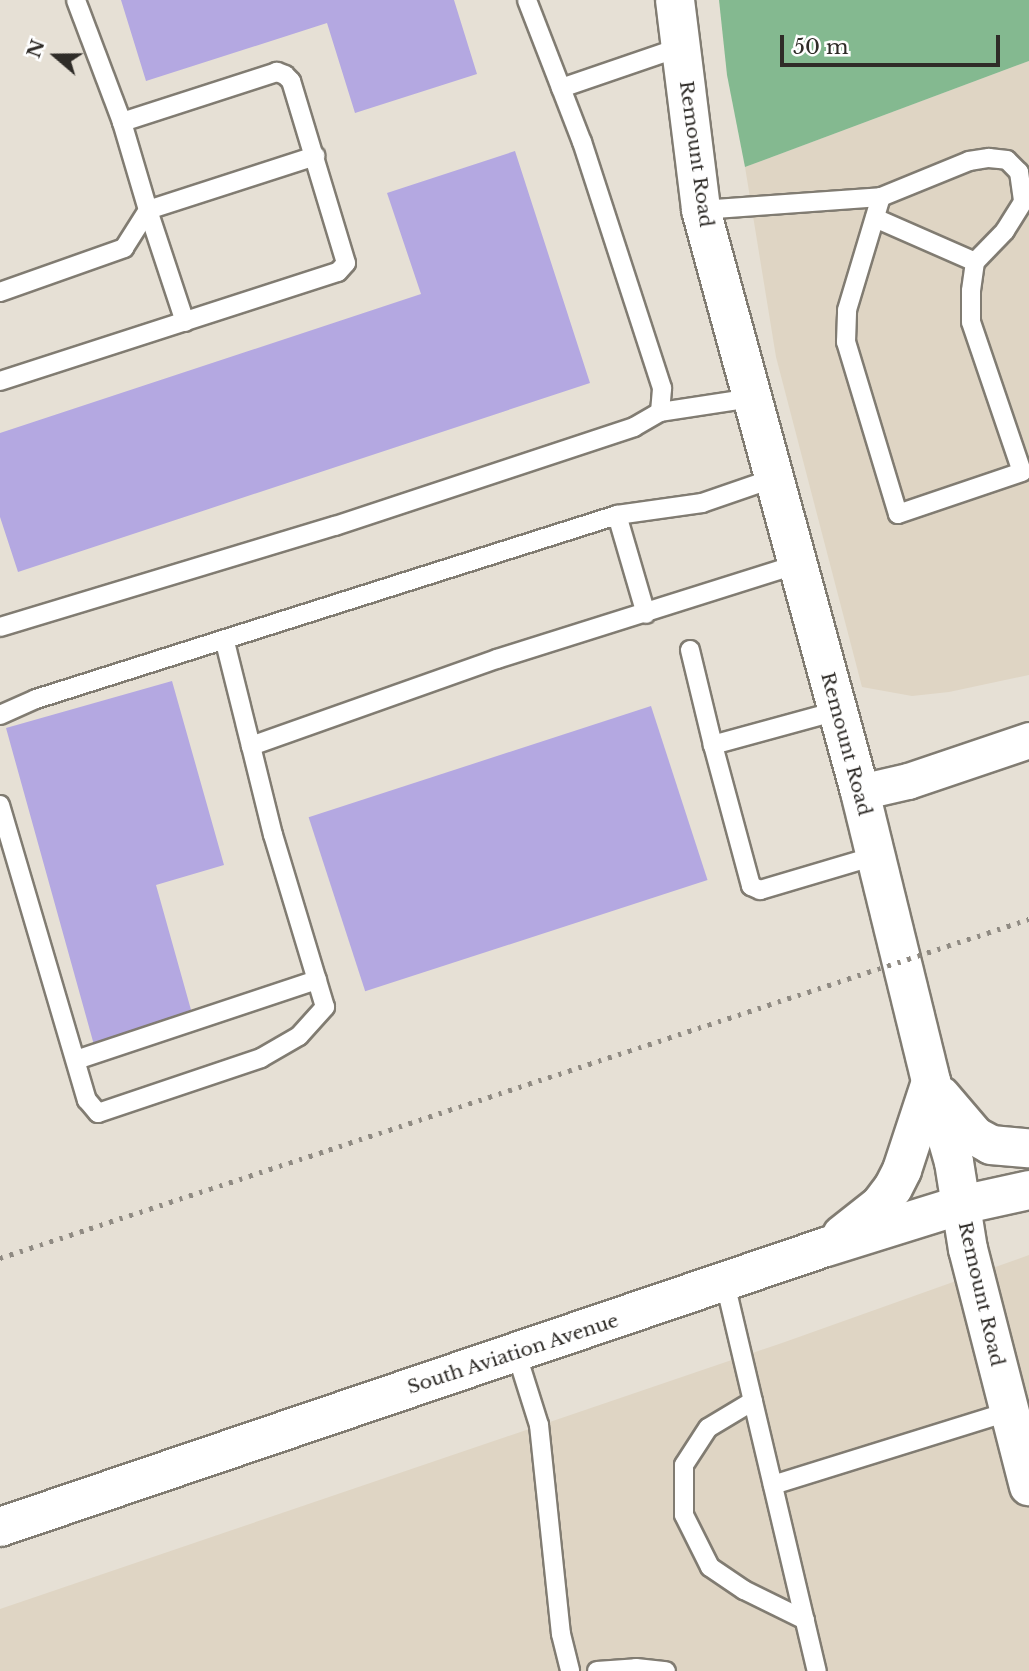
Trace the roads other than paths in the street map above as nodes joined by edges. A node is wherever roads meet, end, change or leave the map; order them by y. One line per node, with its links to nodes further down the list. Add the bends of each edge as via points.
1 (76, 0): 6 (lane)
2 (527, 0): 5 (lane)
3 (675, 0): 4 (street, Remount Road)
4 (681, 47): 5 (lane); 10 (street, Remount Road)
5 (561, 88): 17 (lane, via 662,388)
6 (122, 122): 7 (lane, via 277,72 291,81); 9 (lane)
7 (315, 156): 9 (lane); 14 (lane, via 346,264 338,272)
8 (881, 197): 10 (lane); 11 (lane); 12 (lane, via 970,161 1007,159 1019,172 1023,202 1005,231)
9 (148, 210): 13 (lane, via 124,248); 14 (lane)
10 (701, 210): 16 (street, Remount Road)
11 (875, 218): 12 (lane); 12 (lane, via 847,310 846,342 898,514 1022,472 971,322)
12 (975, 262)
13 (0, 292)
14 (185, 321): 15 (lane)
15 (0, 382)
16 (752, 398): 17 (lane); 18 (street, Remount Road)
17 (660, 412): 22 (lane, via 634,427 335,526)
18 (774, 478): 19 (lane, via 702,503); 20 (street, Remount Road)
19 (617, 516): 21 (lane); 23 (lane)
20 (798, 564): 21 (lane); 25 (street, Remount Road)
21 (646, 614): 29 (lane, via 497,659)
22 (0, 627)
23 (225, 642): 26 (lane, via 36,699); 29 (lane)
24 (690, 650): 28 (lane)
25 (837, 710): 28 (lane); 30 (street, Remount Road)
26 (0, 715)
27 (1029, 740): 30 (street)
28 (713, 744): 32 (lane, via 751,886 760,890)
29 (251, 746): 33 (lane)
30 (860, 792): 32 (street, Remount Road)
31 (0, 805): 34 (lane)
32 (876, 856): 35 (street, Remount Road)
33 (317, 980): 34 (lane); 34 (lane, via 325,1007 299,1036 261,1058 98,1113 87,1100)
34 (76, 1060)
35 (931, 1082): 36 (street, via 975,1136 1000,1147); 38 (street, Remount Road); 39 (street, via 893,1188 880,1205)
36 (1029, 1148)
37 (1029, 1190): 38 (street, South Aviation Avenue)
38 (961, 1205): 39 (street, South Aviation Avenue); 43 (street, Remount Road)
39 (827, 1247): 40 (street, South Aviation Avenue)
40 (725, 1283): 41 (street, South Aviation Avenue); 42 (lane)
41 (516, 1352): 46 (street, South Aviation Avenue); 48 (lane, via 539,1424 561,1634)
42 (753, 1401): 44 (lane); 47 (lane, via 708,1429 684,1465 684,1515 710,1567 744,1590)
43 (1010, 1411): 44 (lane); 45 (street, Remount Road)
44 (773, 1485): 47 (lane)
45 (1029, 1486)
46 (0, 1527)
47 (805, 1620): 51 (lane)
48 (570, 1671)
49 (597, 1671): 50 (lane)
50 (666, 1671)
51 (817, 1671)

